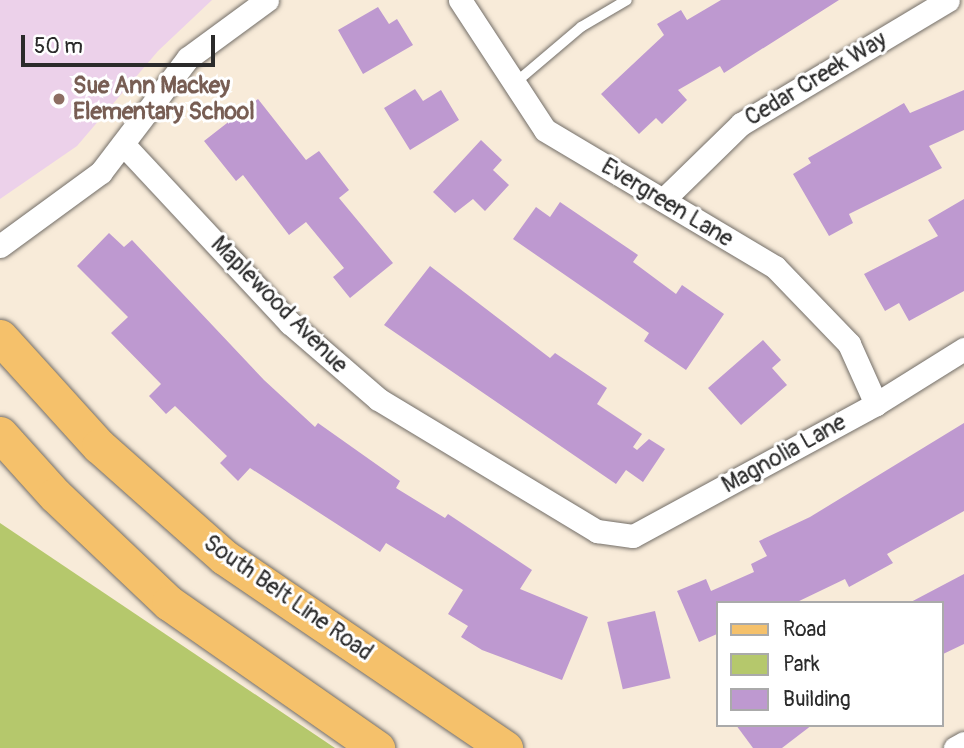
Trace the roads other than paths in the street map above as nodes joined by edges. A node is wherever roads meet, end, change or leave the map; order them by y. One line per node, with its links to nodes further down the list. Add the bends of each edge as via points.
1 (267, 0): 6 (street, via 188,58)
2 (460, 0): 5 (street, Evergreen Lane)
3 (627, 0): 5 (lane, via 581,27)
4 (948, 0): 7 (street, Cedar Creek Way, via 741,124)
5 (512, 86): 7 (street, Evergreen Lane, via 545,130)
6 (123, 144): 8 (street, via 101,172); 13 (street, Maplewood Avenue, via 290,323 378,399)
7 (663, 200): 11 (street, Evergreen Lane, via 775,267 849,344)
8 (0, 247)
9 (0, 337): 16 (main road, South Belt Line Road, via 99,446 224,557)
10 (964, 349): 11 (street, Magnolia Lane)
11 (876, 404): 13 (street, Magnolia Lane, via 633,536)
12 (0, 434): 15 (main road, via 55,495 169,603)
13 (597, 531)
14 (964, 743): 17 (street)
15 (377, 748)
16 (505, 748)
17 (955, 748)

